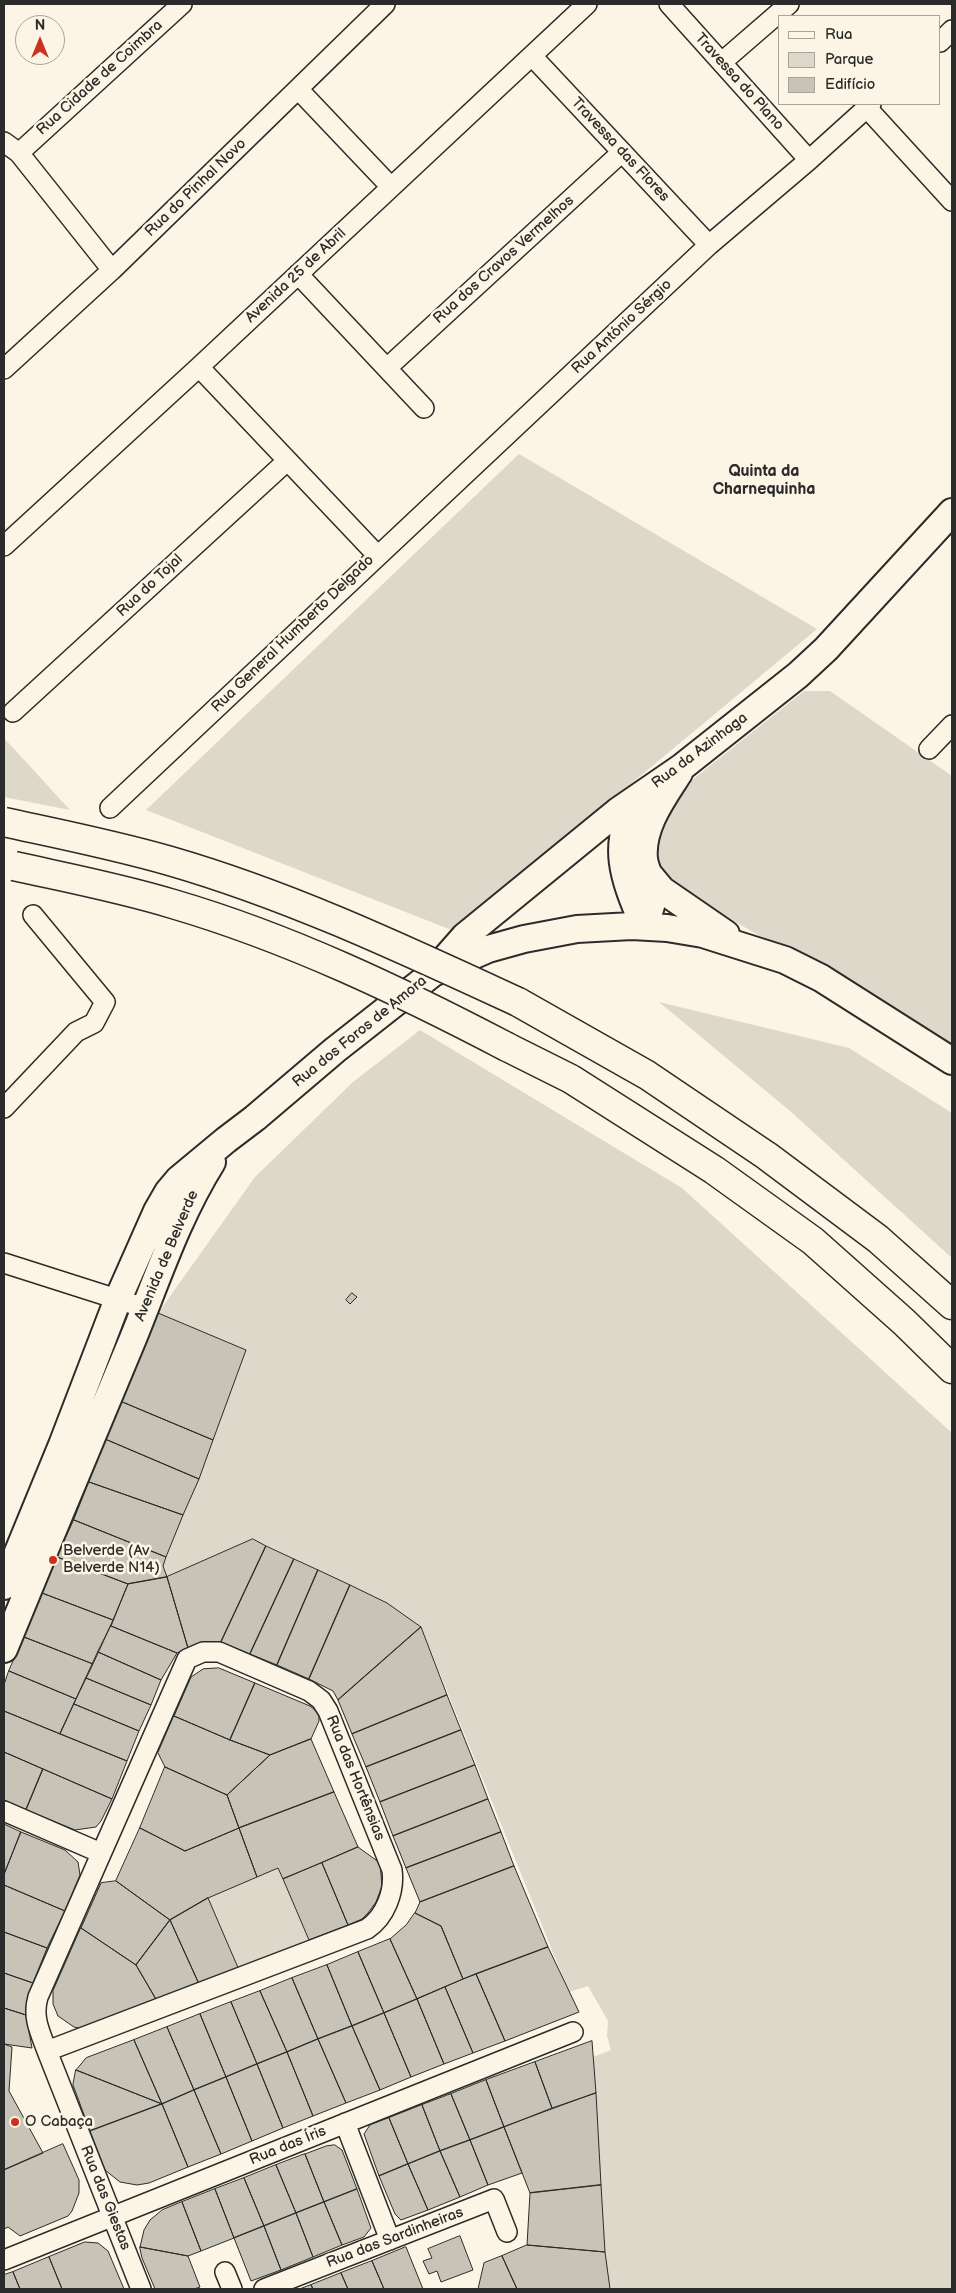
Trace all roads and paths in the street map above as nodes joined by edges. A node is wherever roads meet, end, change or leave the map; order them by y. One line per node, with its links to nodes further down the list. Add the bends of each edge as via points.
1 (182, 4): 12 (street, Rua Cidade de Coimbra)
2 (587, 4): 8 (street, Avenida 25 de Abril)
3 (670, 4): 9 (street, Travessa do Plano)
4 (788, 4): 9 (street)
5 (382, 5): 10 (street, Rua do Pinhal Novo)
6 (952, 30): 7 (street)
7 (941, 41)
8 (532, 56): 13 (street, Travessa das Flores); 15 (street, Avenida 25 de Abril)
9 (722, 62): 14 (street, Travessa do Plano)
10 (298, 89): 15 (street); 18 (street, Rua do Pinhal Novo)
11 (869, 106): 14 (street, Rua António Sérgio); 16 (street)
12 (11, 148): 18 (street)
13 (622, 152): 17 (street, Travessa das Flores); 21 (street, Rua dos Cravos Vermelhos)
14 (809, 160): 17 (street, Rua António Sérgio)
15 (391, 187): 19 (street, Avenida 25 de Abril)
16 (952, 201)
17 (708, 245): 27 (street, Rua António Sérgio)
18 (112, 270): 22 (street, Rua do Pinhal Novo)
19 (298, 274): 20 (street, Avenida 25 de Abril); 21 (street)
20 (198, 367): 24 (street, Rua General Humberto Delgado); 26 (street, Avenida 25 de Abril)
21 (387, 368): 23 (street)
22 (4, 369)
23 (424, 408)
24 (287, 460): 27 (street, Rua General Humberto Delgado); 28 (street, Rua do Tojal)
25 (952, 512): 31 (main road, Rua da Azinhaga, via 826,649)
26 (4, 546)
27 (378, 556): 33 (street, Rua General Humberto Delgado)
28 (14, 712)
29 (952, 725): 30 (street)
30 (929, 749)
31 (682, 767): 32 (main road, Rua da Azinhaga); 36 (main road, via 648,828 644,860)
32 (640, 794): 38 (main road, via 624,824 621,845 626,880); 40 (main road, Rua da Azinhaga, via 465,936)
33 (110, 808)
34 (4, 822): 46 (highway, bridge, via 171,861 264,893 385,941 518,1002 647,1075 767,1156 878,1239)
35 (9, 866): 48 (highway, bridge, via 94,883 174,904 264,934 444,1014 571,1079 706,1165 813,1241)
36 (648, 872): 38 (main road, via 653,894); 39 (main road, via 662,890)
37 (33, 915): 42 (street, via 105,1002 94,1023 76,1032)
38 (644, 926): 39 (main road, Rua dos Foros de Amora, via 703,934); 40 (main road, Rua dos Foros de Amora, via 577,929 524,939)
39 (744, 945): 41 (main road, Rua dos Foros de Amora, via 821,978)
40 (433, 973): 43 (main road, Rua dos Foros de Amora)
41 (952, 1061)
42 (4, 1108)
43 (226, 1140): 45 (main road, Avenida de Belverde, via 168,1192); 47 (main road, Avenida de Belverde, via 194,1191 176,1228)
44 (4, 1263): 45 (street)
45 (118, 1299): 47 (street); 49 (main road, Avenida de Belverde)
46 (952, 1305)
47 (145, 1308): 50 (main road, Avenida de Belverde)
48 (952, 1369)
49 (4, 1586)
50 (4, 1649)
51 (4, 1812): 52 (street)
52 (101, 1853): 54 (street, Rua das Hortênsias, via 36,2004 37,2025); 54 (street, Rua das Hortênsias, via 187,1659 203,1652 219,1652 309,1691 321,1700 359,1784 393,1877 386,1906 367,1930)
53 (573, 2032): 55 (street, Rua das Íris)
54 (47, 2050): 56 (street, Rua das Giestas)
55 (345, 2123): 56 (street, Rua das Íris); 58 (street)
56 (112, 2217): 59 (street, Rua das Íris); 60 (street, Rua das Giestas)
57 (508, 2232): 58 (street, Rua das Sardinheiras, via 494,2199)
58 (390, 2240): 61 (street, Rua das Sardinheiras)
59 (4, 2260)
60 (141, 2289)
61 (264, 2289)

